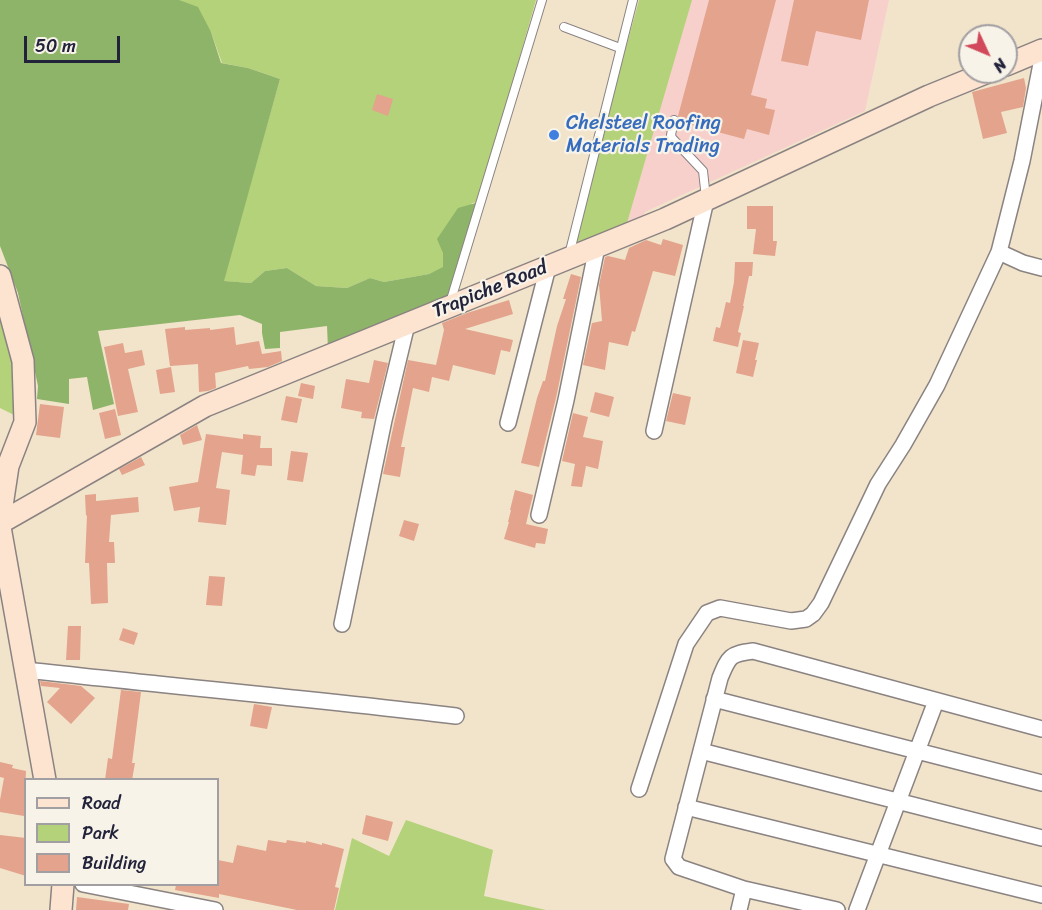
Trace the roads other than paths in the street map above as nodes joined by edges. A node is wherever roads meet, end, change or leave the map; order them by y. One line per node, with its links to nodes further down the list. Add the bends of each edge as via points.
1 (542, 0): 16 (lane)
2 (633, 0): 4 (lane)
3 (564, 27): 4 (lane)
4 (621, 48): 13 (lane)
5 (1042, 50): 7 (street)
6 (1042, 58): 12 (street)
7 (1018, 60)
8 (958, 84): 10 (street, Trapiche Road)
9 (674, 120): 10 (lane, via 672,138 703,171)
10 (706, 200): 11 (street, Trapiche Road); 19 (street)
11 (597, 247): 13 (street, Trapiche Road); 20 (street)
12 (999, 252): 14 (street); 32 (street, via 937,385 878,484 821,603 806,619 791,621 720,608 707,612 686,644)
13 (558, 263): 16 (street, Trapiche Road); 18 (street)
14 (1042, 268)
15 (0, 276): 21 (street, via 22,361 25,422 8,466)
16 (449, 307): 17 (street, Trapiche Road)
17 (407, 324): 21 (street, Trapiche Road, via 206,406); 22 (street)
18 (508, 423)
19 (654, 431)
20 (539, 515)
21 (0, 523): 23 (street)
22 (342, 624)
23 (26, 670): 26 (street); 30 (street)
24 (714, 699): 25 (street, via 726,663 736,653 753,651); 28 (street); 29 (street)
25 (936, 701): 27 (street); 29 (street)
26 (456, 716)
27 (1041, 724)
28 (701, 751): 33 (street); 34 (street)
29 (917, 751): 31 (street); 33 (street)
30 (45, 778)
31 (1042, 783)
32 (639, 789)
33 (898, 801): 35 (street); 36 (street)
34 (686, 807): 36 (street); 39 (street, via 675,863)
35 (1042, 838)
36 (878, 854): 40 (street); 45 (street)
37 (63, 886): 41 (street)
38 (87, 886): 42 (street)
39 (744, 889): 43 (street); 44 (street)
40 (1042, 896)
41 (61, 910)
42 (215, 910)
43 (739, 910)
44 (837, 910)
45 (857, 910)

